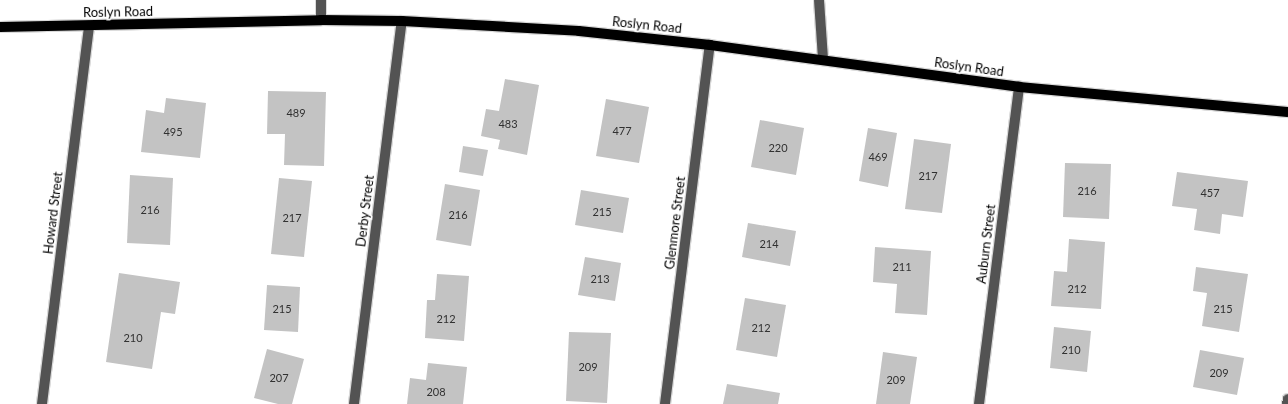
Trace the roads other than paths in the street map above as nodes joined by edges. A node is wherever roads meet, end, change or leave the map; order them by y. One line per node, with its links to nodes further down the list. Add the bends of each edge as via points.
1 (321, 0): 3 (street)
2 (819, 0): 8 (street)
3 (321, 20): 4 (main road, Roslyn Road); 5 (main road, Roslyn Road)
4 (402, 21): 7 (main road, Roslyn Road, via 579,31); 13 (street, Derby Street)
5 (89, 26): 6 (main road, Roslyn Road); 12 (street, Howard Street)
6 (0, 27)
7 (710, 45): 8 (main road, Roslyn Road); 14 (street, Glenmore Street)
8 (823, 60): 9 (main road, Roslyn Road)
9 (1019, 87): 10 (main road, Roslyn Road); 15 (street, Auburn Street)
10 (1288, 112)
11 (1288, 399): 16 (street)
12 (42, 404)
13 (354, 404)
14 (665, 404)
15 (979, 404)
16 (1287, 404)

